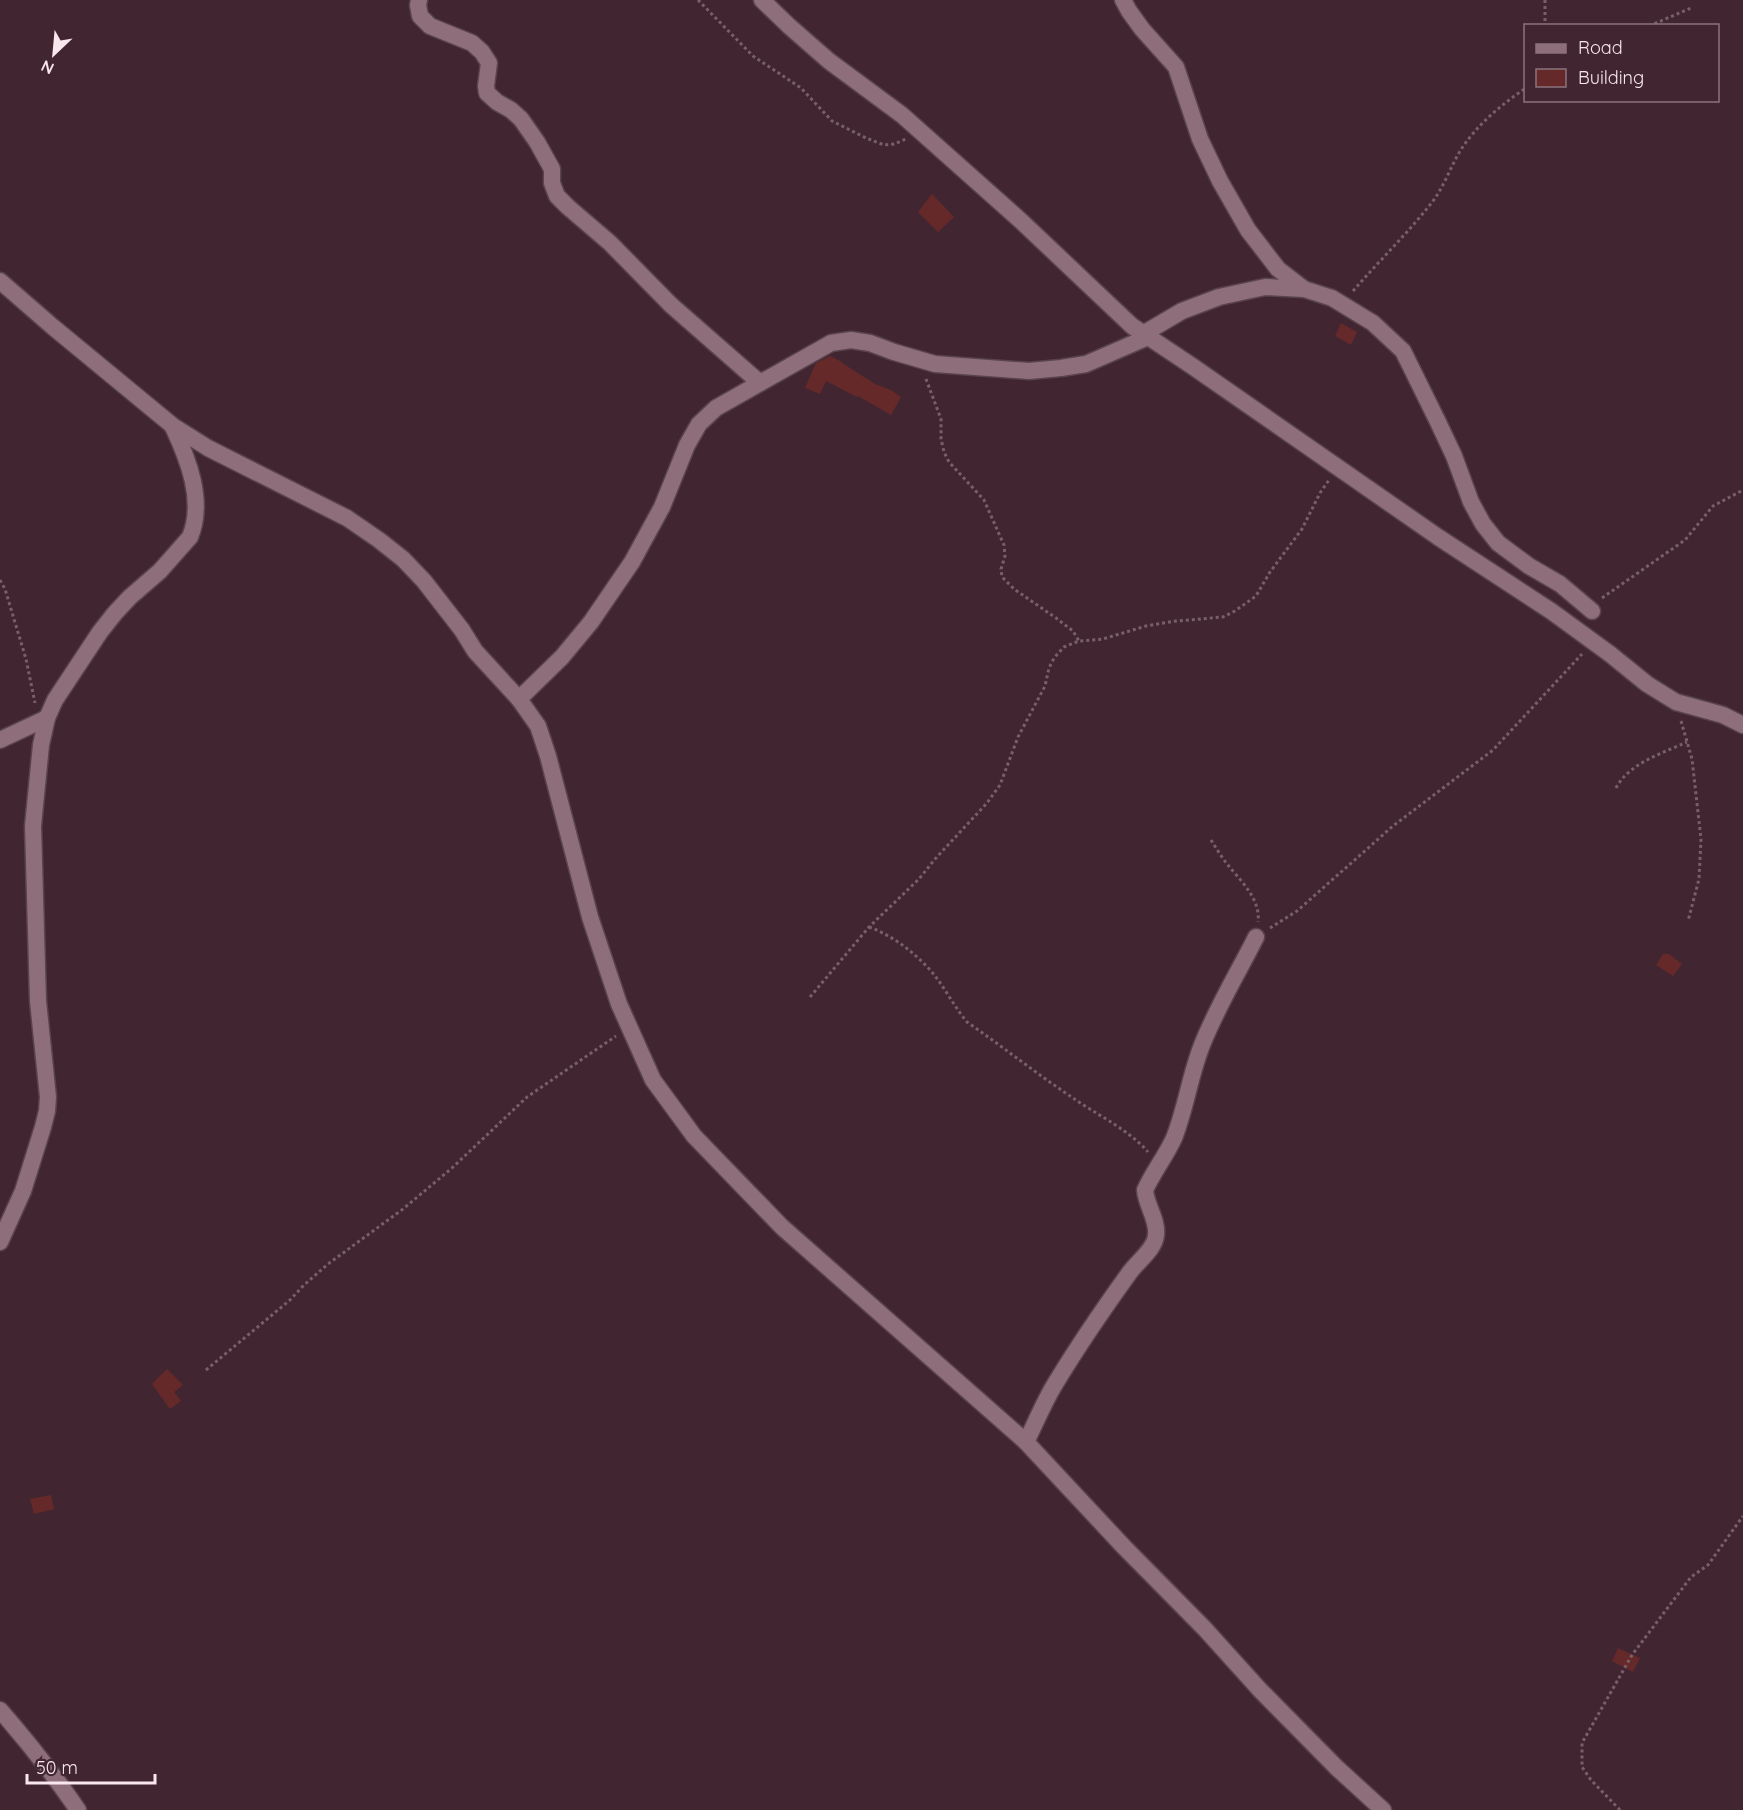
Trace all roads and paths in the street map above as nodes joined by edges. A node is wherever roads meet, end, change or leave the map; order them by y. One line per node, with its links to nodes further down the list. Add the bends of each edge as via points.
1 (419, 0): 16 (street, via 420,16 430,26 472,43 482,52 489,63 487,93 511,110 537,142 552,169 557,196)
2 (698, 0): 10 (path, via 753,56 801,88 832,121 884,145)
3 (762, 0): 10 (street, via 829,61)
4 (1123, 0): 12 (street, via 1142,29 1176,67 1200,139 1248,230 1278,269)
5 (1545, 0): 7 (path)
6 (1691, 8): 8 (path)
7 (1545, 24)
8 (1654, 24)
9 (1524, 89): 13 (path, via 1486,120 1462,148 1433,200)
10 (922, 133): 14 (street)
11 (0, 281): 17 (street)
12 (1304, 289): 13 (street); 14 (street, via 1265,287 1219,297 1182,311)
13 (1341, 304): 21 (street, via 1373,323 1403,351 1442,430 1471,502 1498,543 1560,584)
14 (1146, 335): 15 (street, via 1086,364 1061,369 1029,371); 18 (street)
15 (922, 360): 16 (street, via 850,340 831,343); 23 (path, via 941,419 944,452 984,500 1004,545 1002,577)
16 (760, 383): 24 (street, via 716,408 699,424 632,562 591,622)
17 (173, 426): 24 (street, via 207,448 347,518 379,540 424,581 475,651); 26 (street, via 187,459 196,508 190,537 100,632)
18 (1337, 467): 22 (street); 23 (path, via 1302,529 1256,596 1234,611 1223,617 1146,626 1103,639)
19 (1743, 490): 21 (path, via 1713,506 1684,540 1600,599)
20 (0, 580): 26 (path)
21 (1592, 611)
22 (1586, 636): 25 (street); 34 (path, via 1582,653 1493,750 1393,826 1297,911)
23 (1079, 641): 33 (path, via 1064,647 1054,658 1000,785 987,803 914,885)
24 (519, 699): 36 (street, via 538,726 590,917)
25 (1676, 702): 27 (street, via 1723,715); 29 (path)
26 (42, 721): 28 (street); 38 (street, via 33,826 38,1000 47,1111 23,1191)
27 (1743, 726)
28 (0, 740)
29 (1687, 742): 30 (path, via 1632,769); 32 (path, via 1701,839 1699,879)
30 (1616, 788)
31 (1211, 840): 34 (path, via 1252,895 1259,917)
32 (1688, 921)
33 (869, 927): 35 (path); 37 (path, via 899,942 931,971 967,1022 1142,1146)
34 (1256, 937): 37 (street, via 1202,1045 1174,1138)
35 (810, 997)
36 (629, 1027): 39 (path, via 527,1097 403,1209 328,1264); 40 (street, via 653,1080 694,1136 782,1227)
37 (1159, 1165): 40 (street, via 1145,1190 1155,1227 1152,1245 1103,1309 1054,1384)
38 (0, 1242)
39 (206, 1370)
40 (1026, 1442): 44 (street, via 1260,1690)
41 (1743, 1516): 45 (path, via 1632,1655 1582,1743 1582,1767)
42 (0, 1710): 43 (street)
43 (78, 1810)
44 (1383, 1810)
45 (1620, 1810)

